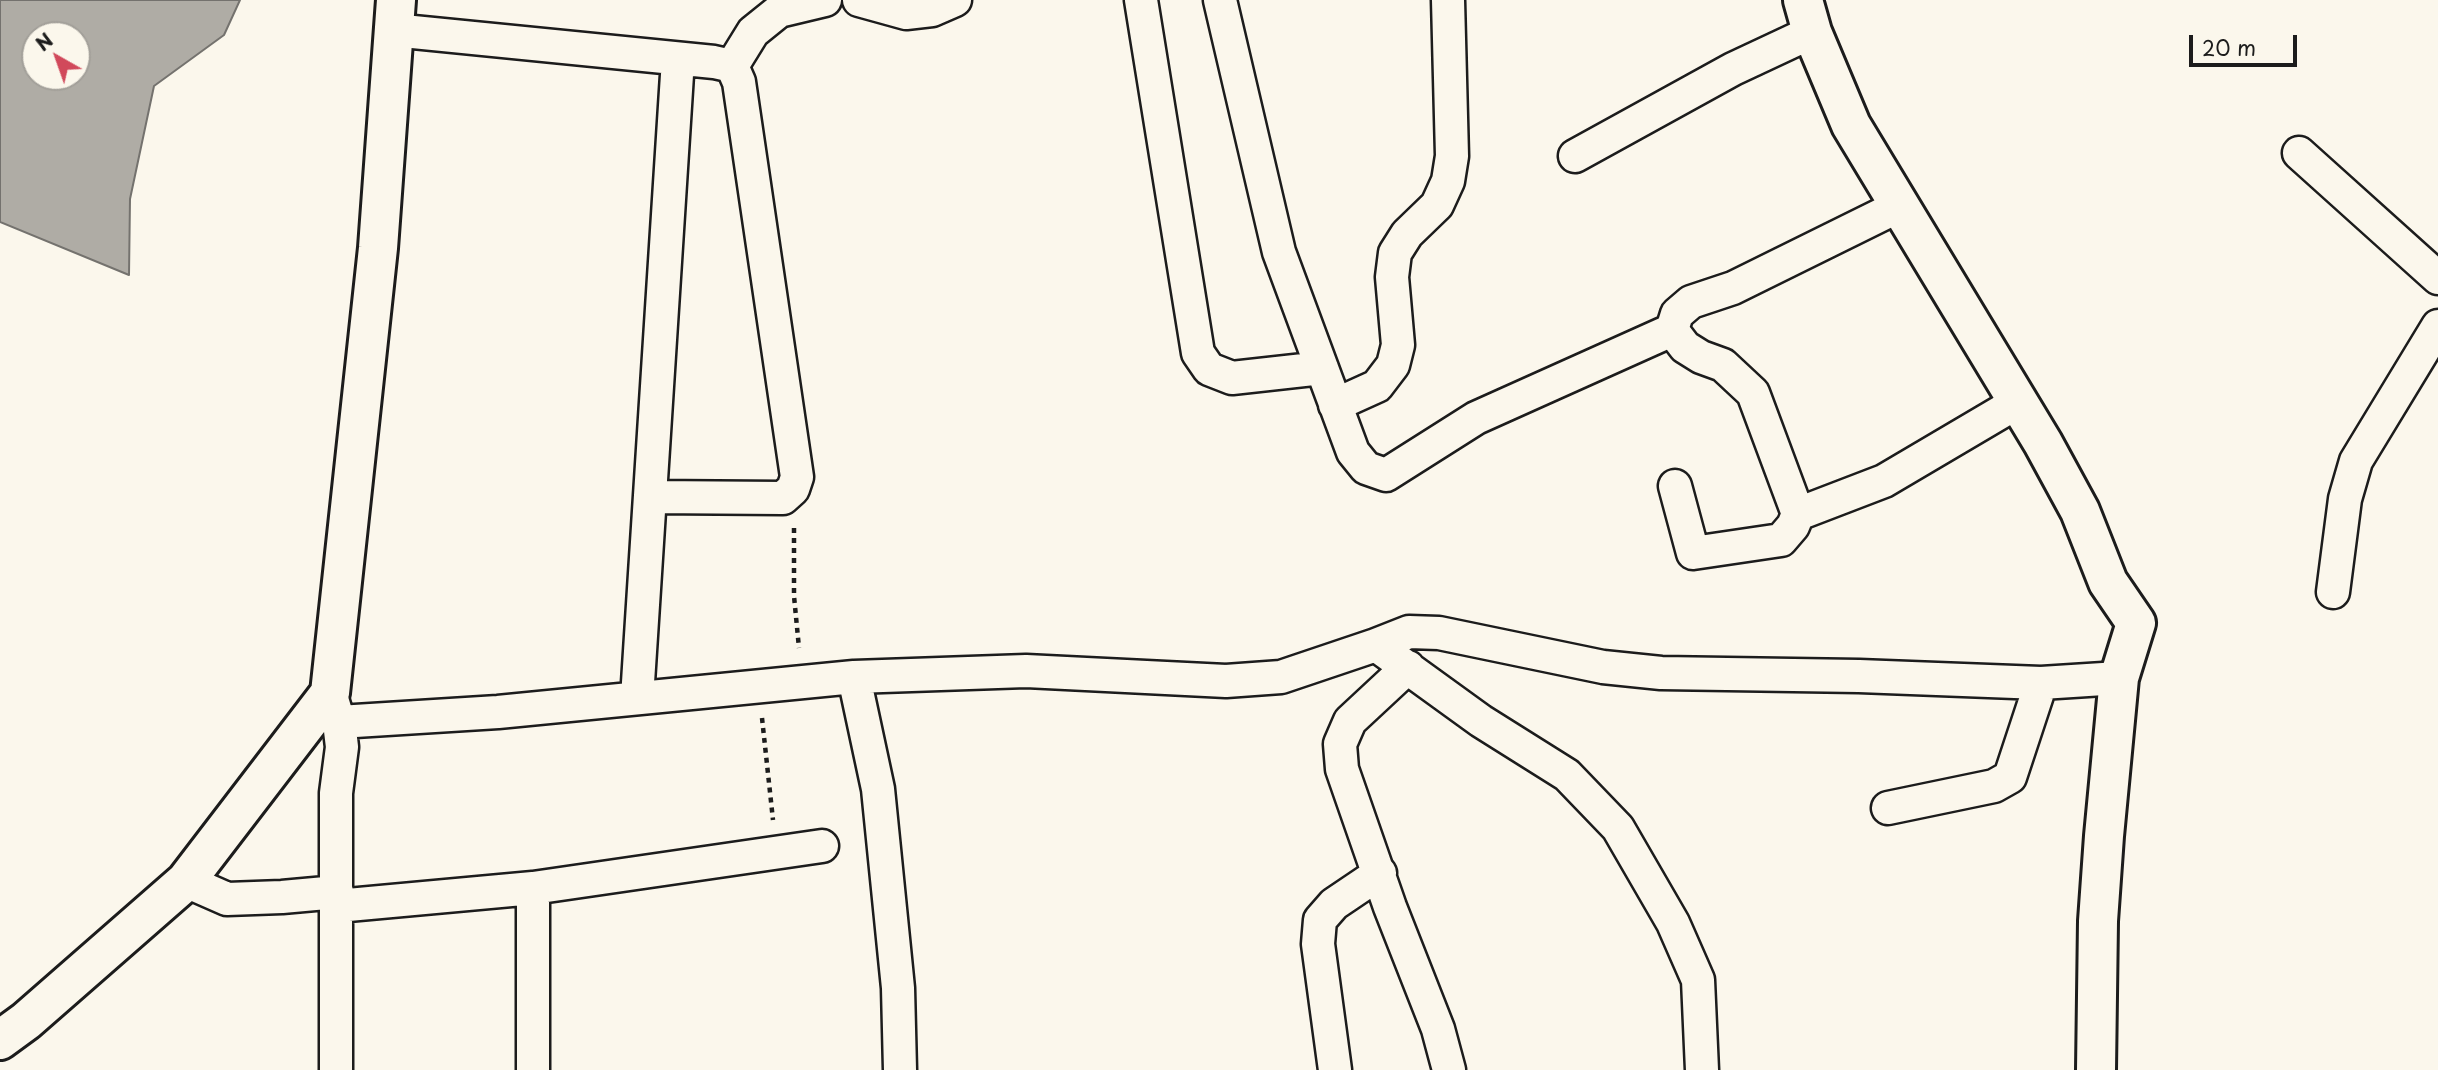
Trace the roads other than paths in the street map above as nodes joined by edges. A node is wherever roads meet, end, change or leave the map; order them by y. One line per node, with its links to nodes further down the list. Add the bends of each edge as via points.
1 (825, 0): 10 (street, via 779,11 753,32)
2 (859, 0): 3 (street, via 906,13 932,10)
3 (955, 0)
4 (1141, 0): 17 (street, via 1198,353 1209,369 1232,378)
5 (1220, 0): 17 (street, via 1279,252)
6 (1448, 0): 19 (street, via 1452,156 1448,181 1437,205 1395,253 1392,277 1398,345 1393,365 1377,386)
7 (394, 15): 9 (street); 30 (main road, via 378,248)
8 (1807, 16): 12 (street, via 1733,69); 13 (main road, via 1851,125)
9 (678, 59): 10 (street); 21 (street)
10 (732, 66): 21 (street, via 739,82 797,477 783,498)
11 (2299, 153): 14 (street)
12 (1575, 156)
13 (1899, 206): 16 (street, via 1733,288 1691,302 1677,314); 18 (main road)
14 (2438, 278)
15 (2438, 326): 23 (street, via 2356,461 2345,499)
16 (1672, 330): 19 (street, via 1476,418 1386,475 1366,468 1353,452); 22 (street, via 1685,347 1723,365 1752,393)
17 (1322, 368): 19 (street)
18 (2018, 402): 22 (street, via 1884,481); 27 (main road, via 2080,511 2108,582 2136,623)
19 (1335, 405)
20 (1675, 486): 22 (street, via 1693,553 1781,540)
21 (650, 497): 29 (street)
22 (1798, 514)
23 (2333, 592)
24 (1376, 645): 25 (street); 26 (street, via 1281,677 1226,681 1026,671); 28 (street, via 1409,632 1438,633 1603,667 1661,673)
25 (1408, 667): 33 (street, via 1350,721 1340,744 1342,769); 43 (street, via 1481,721 1567,775 1618,828 1673,923 1698,980)
26 (854, 677): 29 (street); 40 (street, via 878,789 898,988)
27 (2119, 678): 28 (street); 44 (main road, via 2098,920)
28 (2041, 683): 31 (street, via 2010,777 1994,786)
29 (637, 698): 30 (street, via 498,712)
30 (335, 708): 34 (main road); 36 (street, via 341,747 336,793)
31 (1888, 808)
32 (822, 846): 35 (street)
33 (1380, 873): 41 (street, via 1334,904 1320,920 1318,944); 42 (street)
34 (186, 881): 36 (street, via 227,899); 37 (main road)
35 (533, 888): 36 (street); 39 (street)
36 (337, 899): 38 (street)
37 (0, 1040)
38 (336, 1070)
39 (533, 1070)
40 (900, 1070)
41 (1335, 1070)
42 (1449, 1070)
43 (1702, 1070)
44 (2096, 1070)

